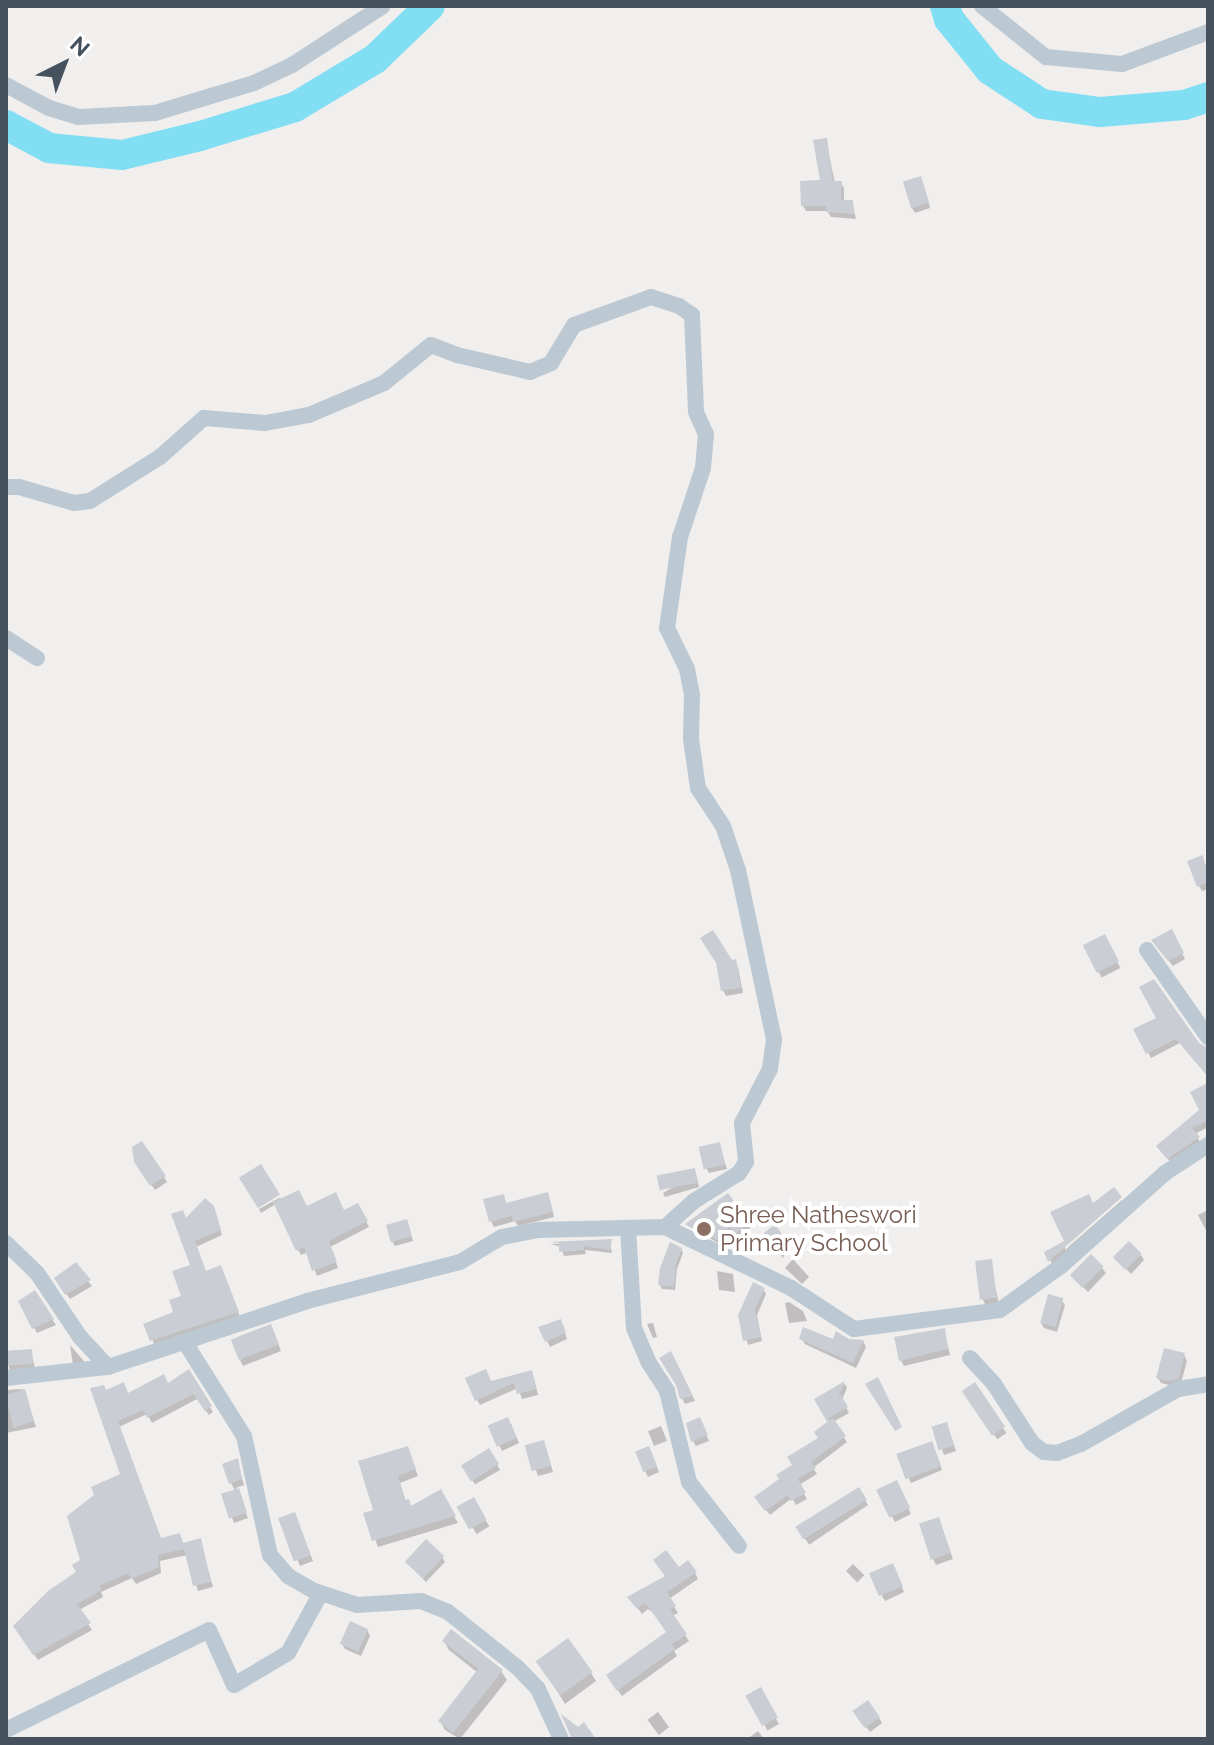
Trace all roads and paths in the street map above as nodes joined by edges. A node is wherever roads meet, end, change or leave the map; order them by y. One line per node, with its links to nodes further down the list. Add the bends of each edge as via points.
1 (383, 6): 4 (street, via 292,65 254,83 155,113 78,117)
2 (982, 6): 3 (street, via 1046,57 1122,64)
3 (1208, 32)
4 (6, 85)
5 (6, 487): 11 (street, via 74,503 90,501 160,457 204,418 265,423 309,415 384,383 431,345 530,372 551,363 574,325 651,297 692,315 696,412 706,434 703,468 680,537 667,628 687,669 698,788 723,826 738,870 774,1040 770,1069 742,1123 746,1162 739,1173)
6 (6, 638): 7 (street)
7 (37, 658)
8 (1147, 950): 9 (street)
9 (1208, 1037)
10 (1208, 1145): 11 (street, via 1165,1173 1061,1266 1000,1310 854,1329 791,1288)
11 (665, 1227): 12 (street)
12 (628, 1228): 14 (street, via 538,1230 502,1237 460,1262 307,1301); 19 (street, via 634,1328 667,1391 689,1482)
13 (6, 1243): 16 (street, via 37,1273 80,1337)
14 (186, 1344): 16 (street); 20 (street, via 244,1436 270,1555 288,1576)
15 (970, 1358): 18 (street, via 1044,1452 1081,1444 1178,1389)
16 (108, 1367): 17 (street)
17 (6, 1378)
18 (1208, 1384)
19 (739, 1546)
20 (321, 1593): 21 (street, via 288,1653 234,1685 209,1630); 22 (street, via 357,1605 421,1601 448,1612 538,1689)
21 (6, 1730)
22 (561, 1739)

